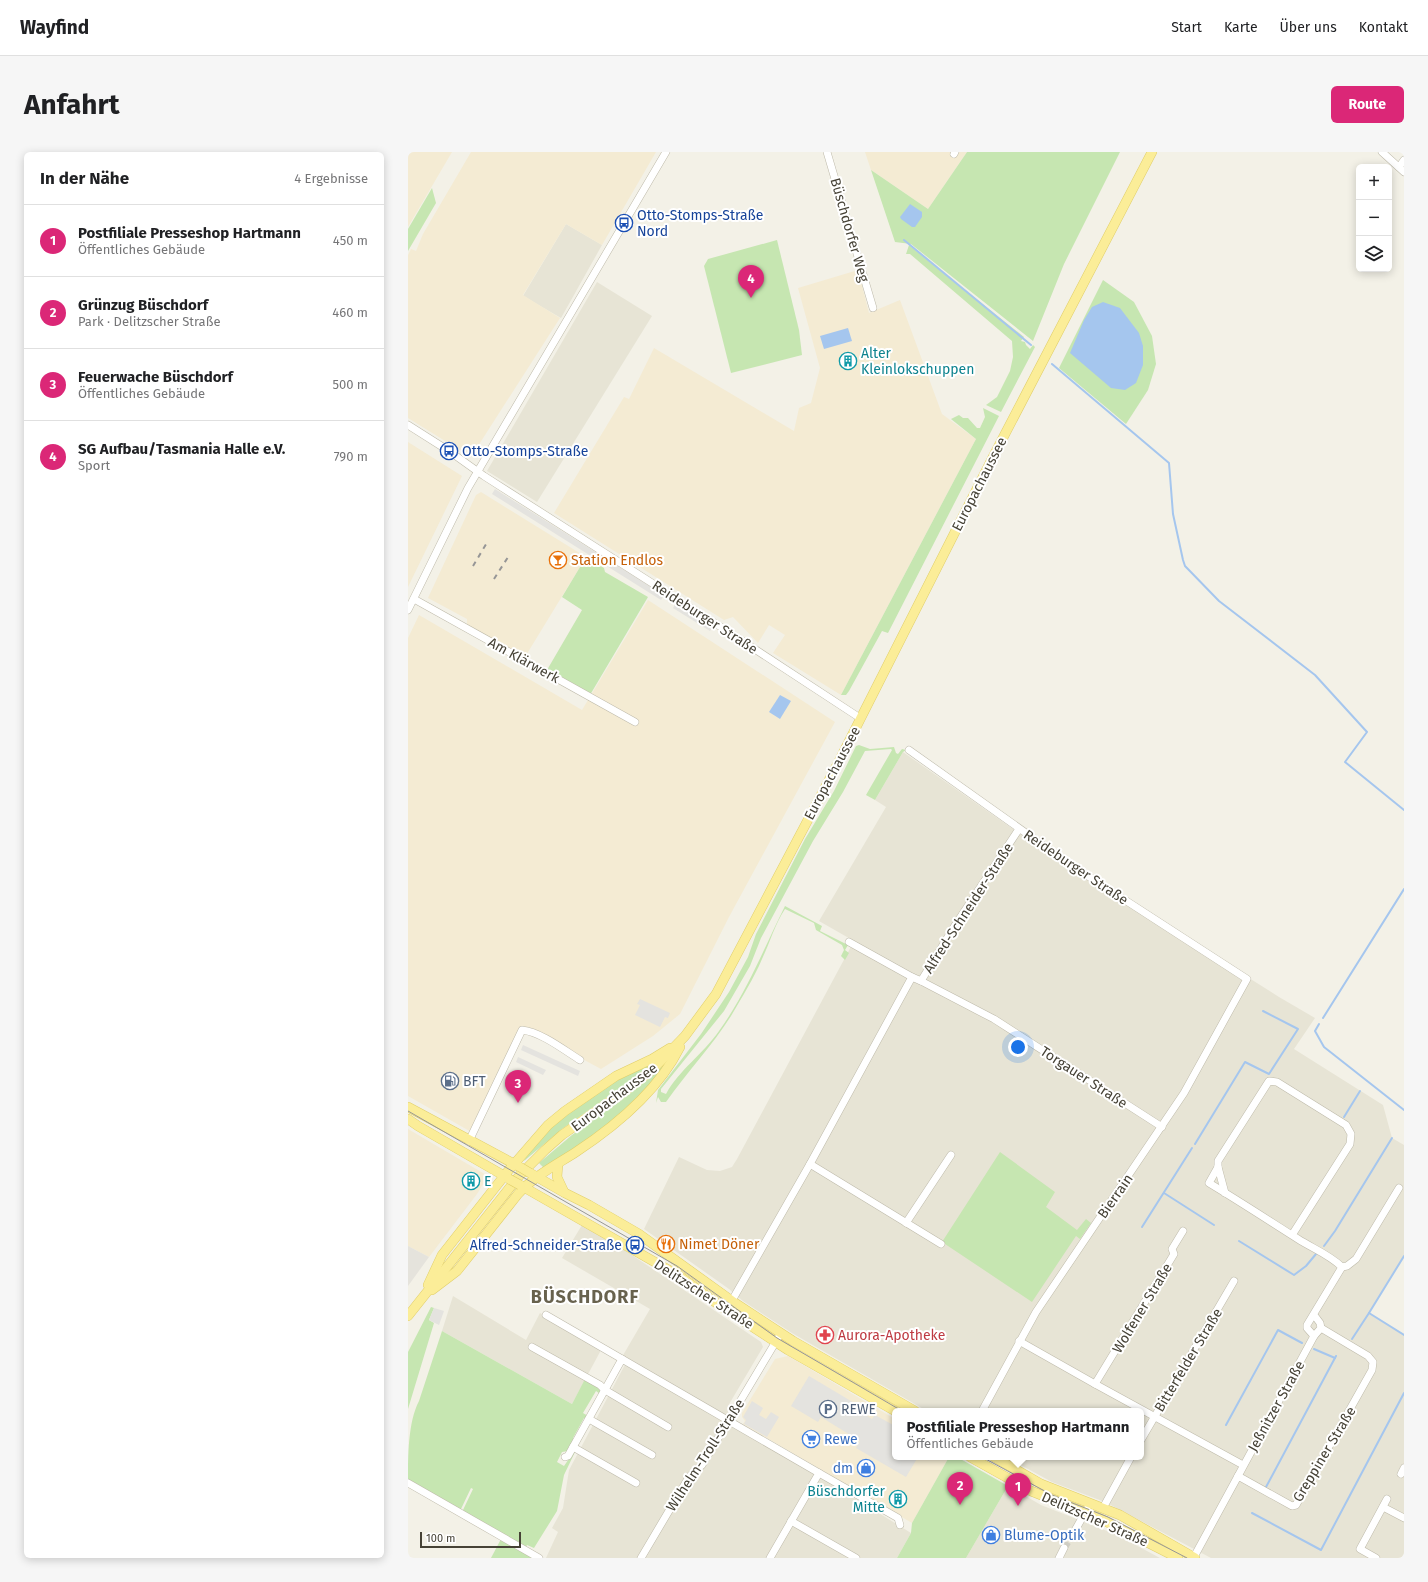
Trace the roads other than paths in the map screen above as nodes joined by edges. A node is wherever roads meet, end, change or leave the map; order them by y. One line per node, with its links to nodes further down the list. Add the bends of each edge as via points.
1 (666, 152): 9 (street)
2 (827, 152): 7 (street, Büschdorfer Weg)
3 (1152, 152): 12 (main road, Europachaussee)
4 (1382, 152): 6 (street)
5 (1404, 160): 6 (street)
6 (1402, 169)
7 (873, 308)
8 (408, 425): 9 (street, Reideburger Straße)
9 (478, 471): 10 (street); 12 (street, Reideburger Straße)
10 (414, 598): 11 (street); 13 (street, Am Klärwerk)
11 (408, 610)
12 (860, 718): 20 (main road, Europachaussee, via 726,976)
13 (635, 722)
14 (909, 750): 15 (street, Reideburger Straße)
15 (1019, 829): 18 (street, Reideburger Straße); 19 (street, Alfred-Schneider-Straße)
16 (849, 942): 17 (street)
17 (912, 977): 19 (street, Alfred-Schneider-Straße); 28 (street, Alfred-Schneider-Straße)
18 (1247, 979): 24 (street, Bierrain, via 1184,1093)
19 (921, 981): 24 (street, Torgauer Straße, via 994,1019)
20 (686, 1036): 27 (main road, via 663,1074 640,1100 609,1129); 29 (main road, via 656,1056 616,1076 554,1119 539,1134); 43 (main road, Europachaussee, via 641,1080 562,1135 531,1164 508,1188)
21 (580, 1060): 25 (street, via 542,1037 522,1030)
22 (408, 1107): 25 (main road, Delitzscher Straße)
23 (408, 1119): 32 (main road, Delitzscher Straße)
24 (1162, 1127): 53 (street, Bierrain)
25 (469, 1141): 29 (main road, Delitzscher Straße)
26 (951, 1155): 37 (street)
27 (558, 1164): 31 (main road); 35 (main road, via 557,1177)
28 (810, 1164): 37 (street); 44 (street, Alfred-Schneider-Straße)
29 (517, 1165): 31 (main road, Delitzscher Straße, bridge); 32 (main road)
30 (1218, 1167): 36 (street); 36 (street, via 1209,1183); 39 (street, via 1218,1161 1270,1081 1277,1082 1346,1125 1351,1134 1350,1144)
31 (533, 1175): 33 (main road); 35 (main road, Delitzscher Straße)
32 (507, 1178): 33 (main road, Delitzscher Straße, bridge); 43 (main road, via 442,1255)
33 (522, 1186): 43 (main road, via 457,1271); 45 (main road, Delitzscher Straße, via 681,1277)
34 (1399, 1188): 41 (street, via 1356,1259)
35 (565, 1193): 44 (main road, Delitzscher Straße, via 639,1234)
36 (1225, 1193): 39 (street)
37 (906, 1223): 40 (street)
38 (1183, 1231): 56 (street, Wolfener Straße, via 1172,1249 1174,1254)
39 (1292, 1236): 41 (street)
40 (941, 1244)
41 (1342, 1267): 47 (street)
42 (1234, 1280): 63 (street, Bitterfelder Straße)
43 (424, 1295): 48 (main road, Europachaussee)
44 (732, 1301): 45 (street, Alfred-Schneider-Straße); 50 (main road, Delitzscher Straße)
45 (726, 1309): 52 (main road, Delitzscher Straße)
46 (546, 1315): 55 (street)
47 (1314, 1315): 49 (street); 51 (street, via 1307,1325)
48 (408, 1316)
49 (1321, 1328): 51 (street, Jeßnitzer Straße); 76 (street, Greppiner Straße, via 1368,1356 1373,1362 1372,1370 1353,1404 1294,1506)
50 (781, 1333): 52 (street, Wilhelm-Troll-Straße); 58 (main road, Delitzscher Straße)
51 (1314, 1336): 74 (street, Jeßnitzer Straße)
52 (775, 1341): 61 (main road, Delitzscher Straße); 65 (street, Wilhelm-Troll-Straße)
53 (1019, 1341): 56 (street); 59 (street, Bierrain)
54 (532, 1347): 57 (street)
55 (622, 1359): 57 (street); 65 (street)
56 (1095, 1384): 60 (street)
57 (605, 1390): 64 (street); 66 (street)
58 (910, 1408)
59 (984, 1408)
60 (1139, 1408)
61 (892, 1409)
62 (1144, 1411): 63 (street)
63 (1154, 1416): 67 (street, Bitterfelder Straße); 74 (street)
64 (589, 1419): 68 (street); 69 (street)
65 (728, 1420): 75 (street); 90 (street, Wilhelm-Troll-Straße, via 702,1465 689,1478)
66 (668, 1427)
67 (1144, 1434)
68 (573, 1447): 70 (street); 78 (street)
69 (652, 1455)
70 (565, 1457)
71 (975, 1460): 83 (main road, Delitzscher Straße, via 1031,1491)
72 (999, 1460): 80 (main road, Delitzscher Straße, via 1041,1484)
73 (1129, 1460): 82 (street)
74 (1243, 1465): 76 (street, Jeßnitzer Straße)
75 (819, 1473): 85 (street); 86 (street, via 898,1518)
76 (1238, 1476): 95 (street)
77 (408, 1483): 89 (street)
78 (636, 1483)
79 (1387, 1499): 81 (street)
80 (1090, 1504): 82 (main road, Delitzscher Straße); 83 (street)
81 (1383, 1507): 84 (street); 96 (street, via 1360,1549)
82 (1103, 1508): 95 (main road, Delitzscher Straße)
83 (1085, 1512): 87 (street); 94 (main road, Delitzscher Straße)
84 (1404, 1518)
85 (791, 1521): 91 (street); 92 (street)
86 (900, 1525)
87 (1073, 1534)
88 (1064, 1548): 93 (street)
89 (539, 1558)
90 (642, 1558)
91 (770, 1558)
92 (856, 1558)
93 (1059, 1558)
94 (1178, 1558)
95 (1194, 1558)
96 (1376, 1558)

